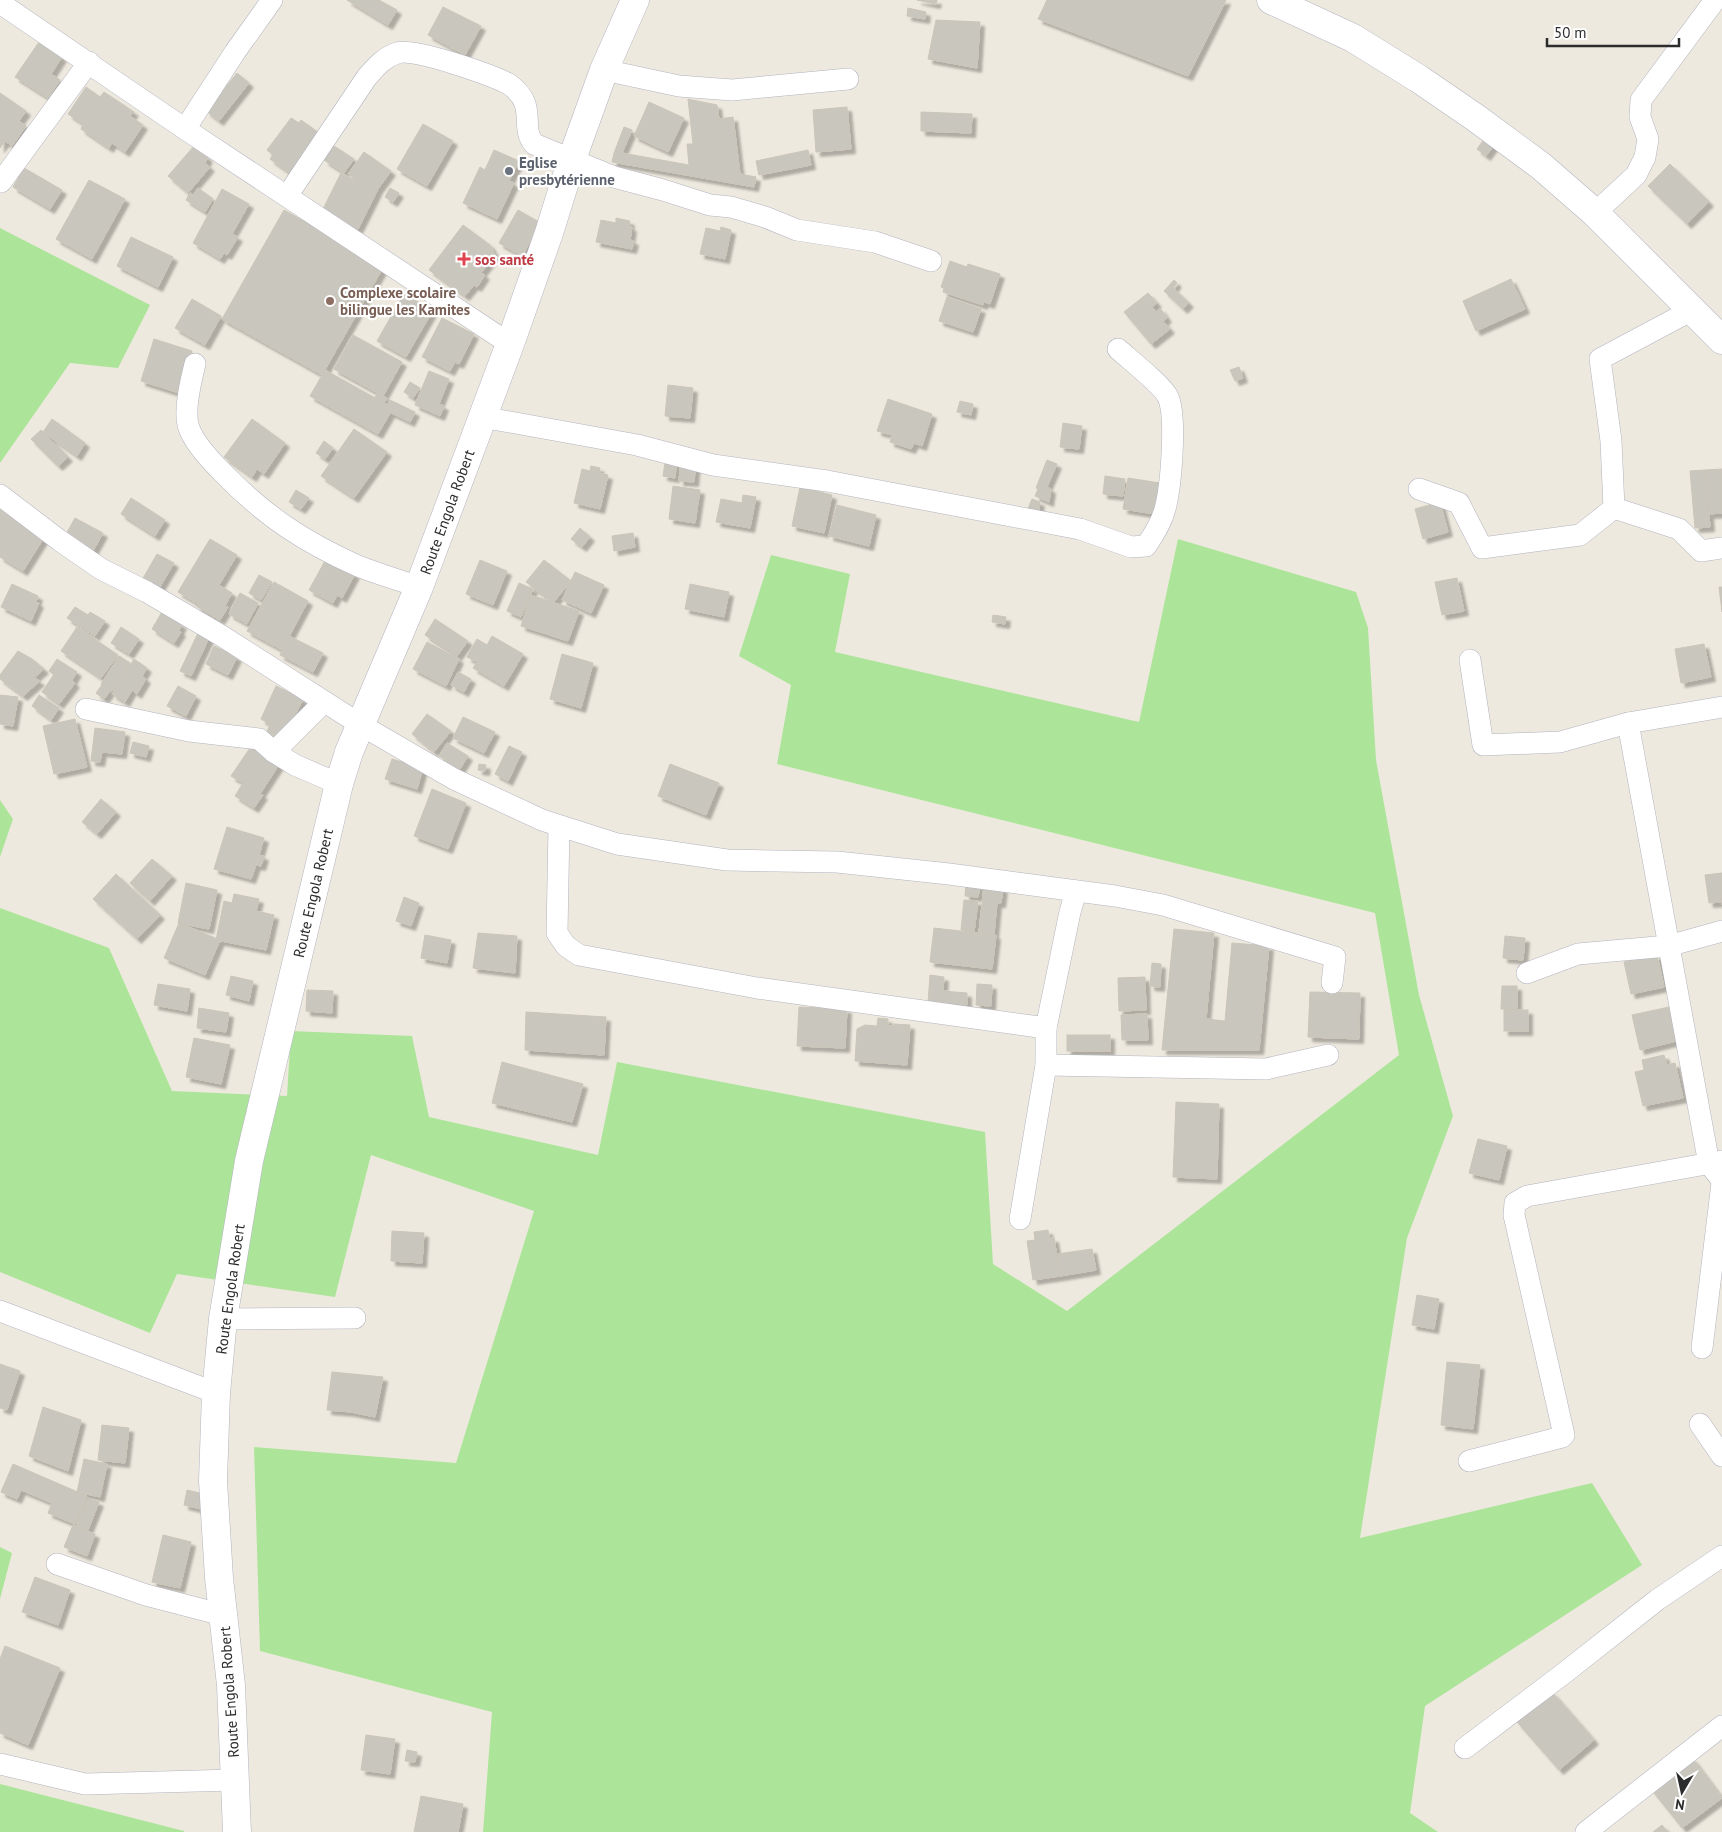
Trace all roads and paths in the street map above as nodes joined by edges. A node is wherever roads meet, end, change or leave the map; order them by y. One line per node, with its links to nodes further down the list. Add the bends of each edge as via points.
1 (272, 0): 9 (street)
2 (635, 0): 7 (street, Route Engola Robert)
3 (1272, 0): 13 (street, via 1353,38 1419,79 1541,166)
4 (1715, 0): 13 (street, via 1641,100 1640,118 1648,139 1645,158 1636,175)
5 (0, 3): 6 (street)
6 (89, 62): 9 (street); 11 (street)
7 (604, 70): 8 (street, via 679,86 732,90); 10 (street, Route Engola Robert)
8 (848, 79)
9 (185, 129): 12 (street)
10 (572, 159): 12 (street, via 534,144 529,134 524,100 509,84 420,53 399,52 382,60 367,77); 14 (street, via 614,177 710,205 739,209 797,230 876,242); 17 (street, Route Engola Robert)
11 (1, 182)
12 (287, 196): 17 (street)
13 (1595, 213): 15 (street)
14 (931, 261)
15 (1692, 310): 16 (street); 23 (street, via 1600,359 1611,441)
16 (1722, 340)
17 (510, 344): 20 (street, Route Engola Robert)
18 (1118, 349): 20 (street, via 1162,390 1168,398 1171,412 1170,480 1165,510 1146,546 1131,547 1080,529 827,481 713,465 637,445)
19 (195, 364): 25 (street, via 188,398 189,427 207,457 237,488 269,516 306,540 360,566)
20 (482, 417): 25 (street, Route Engola Robert)
21 (1419, 489): 23 (street, via 1459,503 1482,548 1580,535)
22 (0, 495): 27 (street, via 102,569 222,636)
23 (1614, 508): 24 (street, via 1679,529 1701,551)
24 (1722, 548)
25 (420, 587): 31 (street, Route Engola Robert)
26 (1470, 660): 30 (street, via 1483,745 1560,742)
27 (324, 702): 31 (street); 32 (street)
28 (1722, 707): 30 (street)
29 (86, 709): 32 (street, via 189,731 252,737)
30 (1628, 723): 37 (street)
31 (362, 725): 33 (street, Route Engola Robert); 34 (street, via 454,779)
32 (274, 752): 33 (street, via 295,766)
33 (339, 784): 47 (street, Route Engola Robert, via 249,1161)
34 (559, 826): 35 (street, via 617,844 727,860 837,862); 40 (street, via 557,933 566,946 579,955 757,988)
35 (1076, 890): 39 (street, via 1163,906 1335,957); 40 (street)
36 (1722, 931): 37 (street)
37 (1668, 946): 38 (street, via 1578,954); 43 (street)
38 (1526, 973)
39 (1332, 983)
40 (1046, 1028): 42 (street)
41 (1328, 1055): 42 (street, via 1266,1069)
42 (1046, 1065): 44 (street)
43 (1719, 1172): 48 (street); 52 (street, via 1527,1196 1515,1204 1514,1215 1564,1435)
44 (1020, 1219)
45 (0, 1311): 49 (street)
46 (355, 1318): 47 (street)
47 (223, 1319): 49 (street, Route Engola Robert)
48 (1702, 1348)
49 (216, 1393): 55 (street, Route Engola Robert, via 213,1481)
50 (1700, 1424): 51 (street)
51 (1722, 1456)
52 (1469, 1461)
53 (1722, 1556): 57 (street, via 1657,1600)
54 (57, 1564): 55 (street, via 146,1594)
55 (223, 1615): 59 (street, Route Engola Robert, via 231,1686)
56 (1722, 1726): 61 (street)
57 (1464, 1748)
58 (0, 1764): 59 (street, via 85,1784)
59 (235, 1780): 60 (street, Route Engola Robert)
60 (237, 1832)
61 (1586, 1832)

